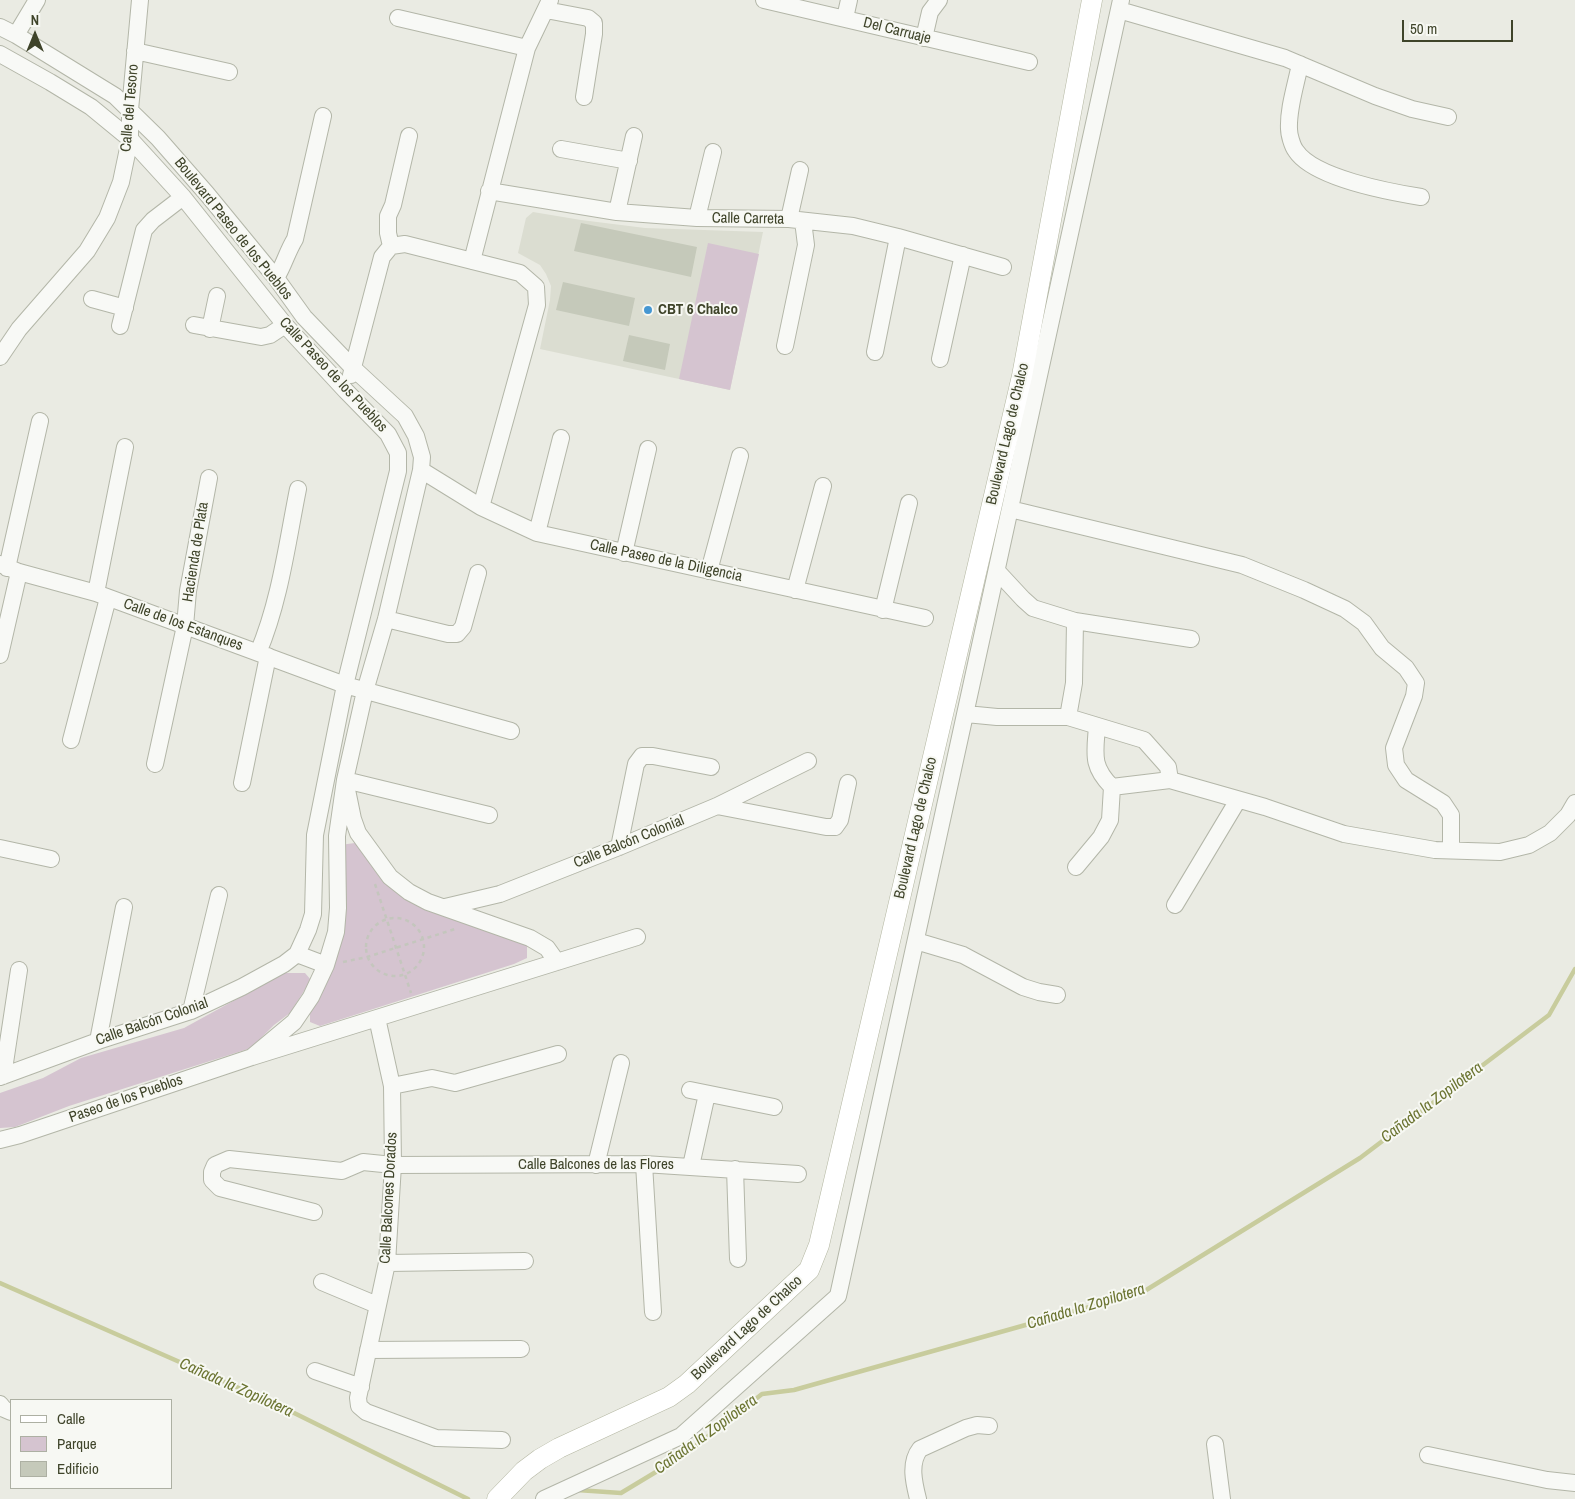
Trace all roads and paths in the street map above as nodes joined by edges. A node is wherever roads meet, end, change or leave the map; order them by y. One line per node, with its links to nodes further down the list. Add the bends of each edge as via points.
1 (37, 0): 12 (street)
2 (140, 0): 15 (street, Calle del Tesoro)
3 (764, 0): 10 (street, Del Carruaje)
4 (849, 0): 10 (street)
5 (939, 0): 13 (street, via 930,12)
6 (1092, 0): 166 (main road, Boulevard Lago de Chalco, via 1022,376 813,1261 809,1270 670,1397 540,1459)
7 (548, 5): 14 (street); 20 (street, via 588,18 594,24)
8 (1120, 5): 18 (street); 67 (street)
9 (398, 18): 14 (street)
10 (845, 18): 13 (street, Del Carruaje)
11 (0, 27): 12 (street, Boulevard Paseo de los Pueblos)
12 (16, 35): 21 (street, Boulevard Paseo de los Pueblos, via 115,96)
13 (924, 38): 17 (street, Del Carruaje)
14 (527, 48): 31 (street)
15 (135, 51): 19 (street); 21 (street, Calle del Tesoro)
16 (0, 54): 26 (street, Calle Paseo de los Pueblos, via 91,107)
17 (1029, 62)
18 (1300, 64): 23 (street, via 1375,96); 33 (street, via 1288,130 1295,151 1312,165 1345,180)
19 (229, 72)
20 (584, 97)
21 (130, 110): 26 (street, Calle del Tesoro); 42 (street, Boulevard Paseo de los Pueblos, via 207,194)
22 (323, 116): 42 (street, via 295,239)
23 (1448, 117)
24 (409, 136): 38 (street, via 388,216)
25 (634, 136): 29 (street)
26 (130, 139): 32 (street, Calle Paseo de los Pueblos); 52 (street, Calle del Tesoro, via 121,182 107,218 87,251 19,329)
27 (561, 149): 29 (street)
28 (713, 152): 35 (street)
29 (629, 161): 34 (street)
30 (800, 170): 36 (street)
31 (489, 191): 34 (street, Calle Carreta); 40 (street)
32 (183, 197): 45 (street, via 144,230); 48 (street, Calle Paseo de los Pueblos)
33 (1421, 197)
34 (617, 212): 35 (street, Calle Carreta)
35 (697, 218): 36 (street, Calle Carreta)
36 (796, 220): 37 (street, Calle Carreta, via 853,226); 50 (street, via 806,246)
37 (898, 237): 39 (street, Calle Carreta); 51 (street)
38 (391, 246): 40 (street, via 405,244); 54 (street, via 382,257)
39 (963, 255): 41 (street, Calle Carreta); 53 (street)
40 (472, 260): 66 (street, via 520,273 536,287 537,305)
41 (1003, 267)
42 (276, 278): 54 (street, Boulevard Paseo de los Pueblos, via 304,317)
43 (217, 296): 49 (street)
44 (92, 299): 45 (street)
45 (125, 308): 47 (street)
46 (194, 325): 49 (street)
47 (120, 326)
48 (285, 326): 49 (street, via 262,337); 55 (street, Calle Paseo de los Pueblos)
49 (210, 329)
50 (785, 346)
51 (875, 352)
52 (0, 357)
53 (940, 358)
54 (353, 368): 55 (street); 61 (street, Boulevard Paseo de los Pueblos, via 405,416 416,436 422,457)
55 (346, 391): 84 (street, Calle Paseo de los Pueblos, via 388,434 398,453 398,471)
56 (40, 421): 70 (street)
57 (561, 438): 68 (street)
58 (125, 447): 75 (street)
59 (648, 449): 69 (street)
60 (740, 456): 71 (street)
61 (421, 470): 66 (street, Calle Paseo de la Diligencia); 78 (street)
62 (208, 478): 80 (street, Hacienda de Plata)
63 (823, 486): 74 (street)
64 (298, 489): 83 (street)
65 (909, 503): 76 (street)
66 (481, 507): 68 (street, Calle Paseo de la Diligencia)
67 (1010, 509): 72 (street); 108 (street, via 1242,565 1329,601 1364,623 1382,648 1406,668 1416,683 1394,748 1396,765 1406,780 1443,803 1451,814)
68 (538, 533): 69 (street, Calle Paseo de la Diligencia)
69 (624, 553): 71 (street, Calle Paseo de la Diligencia)
70 (9, 568): 75 (street, Calle de los Estanques); 82 (street)
71 (709, 571): 74 (street, Calle Paseo de la Diligencia)
72 (997, 571): 79 (street, via 1033,608); 86 (street)
73 (478, 573): 78 (street, via 463,627 457,634)
74 (795, 590): 76 (street, Calle Paseo de la Diligencia)
75 (102, 596): 80 (street, Calle de los Estanques); 90 (street)
76 (883, 610): 77 (street, Calle Paseo de la Diligencia)
77 (925, 618)
78 (386, 619): 85 (street)
79 (1075, 621): 81 (street); 87 (street, via 1074,683)
80 (185, 626): 83 (street, Calle de los Estanques); 92 (street, Hacienda de Plata)
81 (1191, 639)
82 (0, 655)
83 (263, 655): 84 (street, Calle de los Estanques); 96 (street)
84 (345, 685): 85 (street, Calle de los Estanques); 104 (street, Calle Paseo de los Pueblos)
85 (365, 691): 89 (street, Calle de los Estanques); 94 (street)
86 (966, 714): 87 (street); 120 (street)
87 (1068, 717): 88 (street)
88 (1097, 726): 95 (street, via 1144,740 1168,767); 98 (street, via 1095,760 1102,776)
89 (511, 731)
90 (71, 740)
91 (808, 761): 101 (street, Calle Balcón Colonial)
92 (155, 764)
93 (711, 767): 106 (street, via 642,756 636,764)
94 (345, 780): 102 (street); 103 (street); 105 (street)
95 (1170, 780): 98 (street); 99 (street)
96 (242, 783)
97 (848, 783): 101 (street, via 840,820 835,827)
98 (1112, 787): 110 (street, via 1110,820 1101,837)
99 (1238, 800): 108 (street, via 1344,834); 113 (street)
100 (1575, 803): 108 (street, via 1550,833 1529,845 1500,852)
101 (717, 806): 106 (street, Calle Balcón Colonial)
102 (489, 815)
103 (358, 833): 105 (street); 115 (street, via 390,877 409,892)
104 (315, 835): 105 (street); 122 (street, Calle Paseo de los Pueblos, via 313,914)
105 (337, 836): 125 (street, via 337,924)
106 (619, 847): 115 (street, Calle Balcón Colonial, via 500,894)
107 (0, 848): 109 (street)
108 (1451, 850)
109 (51, 859)
110 (1076, 867)
111 (372, 876): 116 (path)
112 (219, 895): 130 (street)
113 (1175, 905)
114 (124, 907): 132 (street)
115 (445, 907): 124 (street, via 530,938 547,948)
116 (386, 920): 119 (path, via 398,918 408,921 416,926); 121 (path); 123 (path, via 373,928 368,936 365,946)
117 (456, 928): 119 (path)
118 (637, 938): 124 (street)
119 (423, 939): 121 (path); 127 (path, via 421,962)
120 (916, 941): 128 (street, via 963,954 1023,987); 167 (street, via 838,1296 681,1436)
121 (396, 948): 123 (path); 127 (path)
122 (297, 954): 125 (street); 130 (street, Calle Balcón Colonial, via 242,987)
123 (367, 957): 125 (path); 127 (path, via 370,964 386,976)
124 (557, 962): 129 (street)
125 (326, 965): 134 (street, via 311,997 294,1022)
126 (19, 970): 136 (street)
127 (405, 975): 129 (path)
128 (1057, 995)
129 (415, 1006): 131 (street)
130 (191, 1011): 132 (street, Calle Balcón Colonial)
131 (377, 1018): 134 (street); 137 (street, Calle Balcones Dorados)
132 (98, 1041): 136 (street, Calle Balcón Colonial)
133 (558, 1054): 137 (street, via 455,1083 432,1078)
134 (252, 1057): 141 (street, Paseo de los Pueblos)
135 (621, 1063): 144 (street)
136 (2, 1077)
137 (392, 1086): 143 (street, Calle Balcones Dorados)
138 (690, 1090): 139 (street)
139 (707, 1094): 140 (street); 145 (street)
140 (774, 1107)
141 (0, 1140)
142 (644, 1164): 144 (street, Calle Balcones de las Flores); 145 (street, Calle Balcones de las Flores); 154 (street)
143 (393, 1165): 144 (street, Calle Balcones de las Flores); 148 (street, Calle Balcones de las Flores, via 363,1162 342,1171 229,1159 215,1165 212,1180 220,1188); 151 (street, Calle Balcones Dorados)
144 (596, 1165)
145 (692, 1166): 146 (street, Calle Balcones de las Flores)
146 (735, 1169): 147 (street, Calle Balcones de las Flores); 149 (street)
147 (798, 1174)
148 (314, 1212)
149 (738, 1259)
150 (524, 1261): 151 (street)
151 (387, 1263): 153 (street, Calle Balcones Dorados)
152 (322, 1282): 153 (street)
153 (377, 1305): 156 (street, Calle Balcones Dorados)
154 (652, 1312)
155 (521, 1349): 156 (street)
156 (368, 1350): 158 (street, Calle Balcones Dorados)
157 (315, 1371): 158 (street)
158 (361, 1387): 162 (street, Calle Balcones Dorados, via 358,1398 366,1412 436,1438)
159 (0, 1404): 160 (street)
160 (10, 1412)
161 (989, 1426): 168 (street, via 966,1428 920,1448 913,1462)
162 (502, 1440)
163 (1216, 1444): 169 (street)
164 (1428, 1455): 165 (street)
165 (1575, 1483)
166 (497, 1499)
167 (544, 1499)
168 (918, 1499)
169 (1222, 1499)

